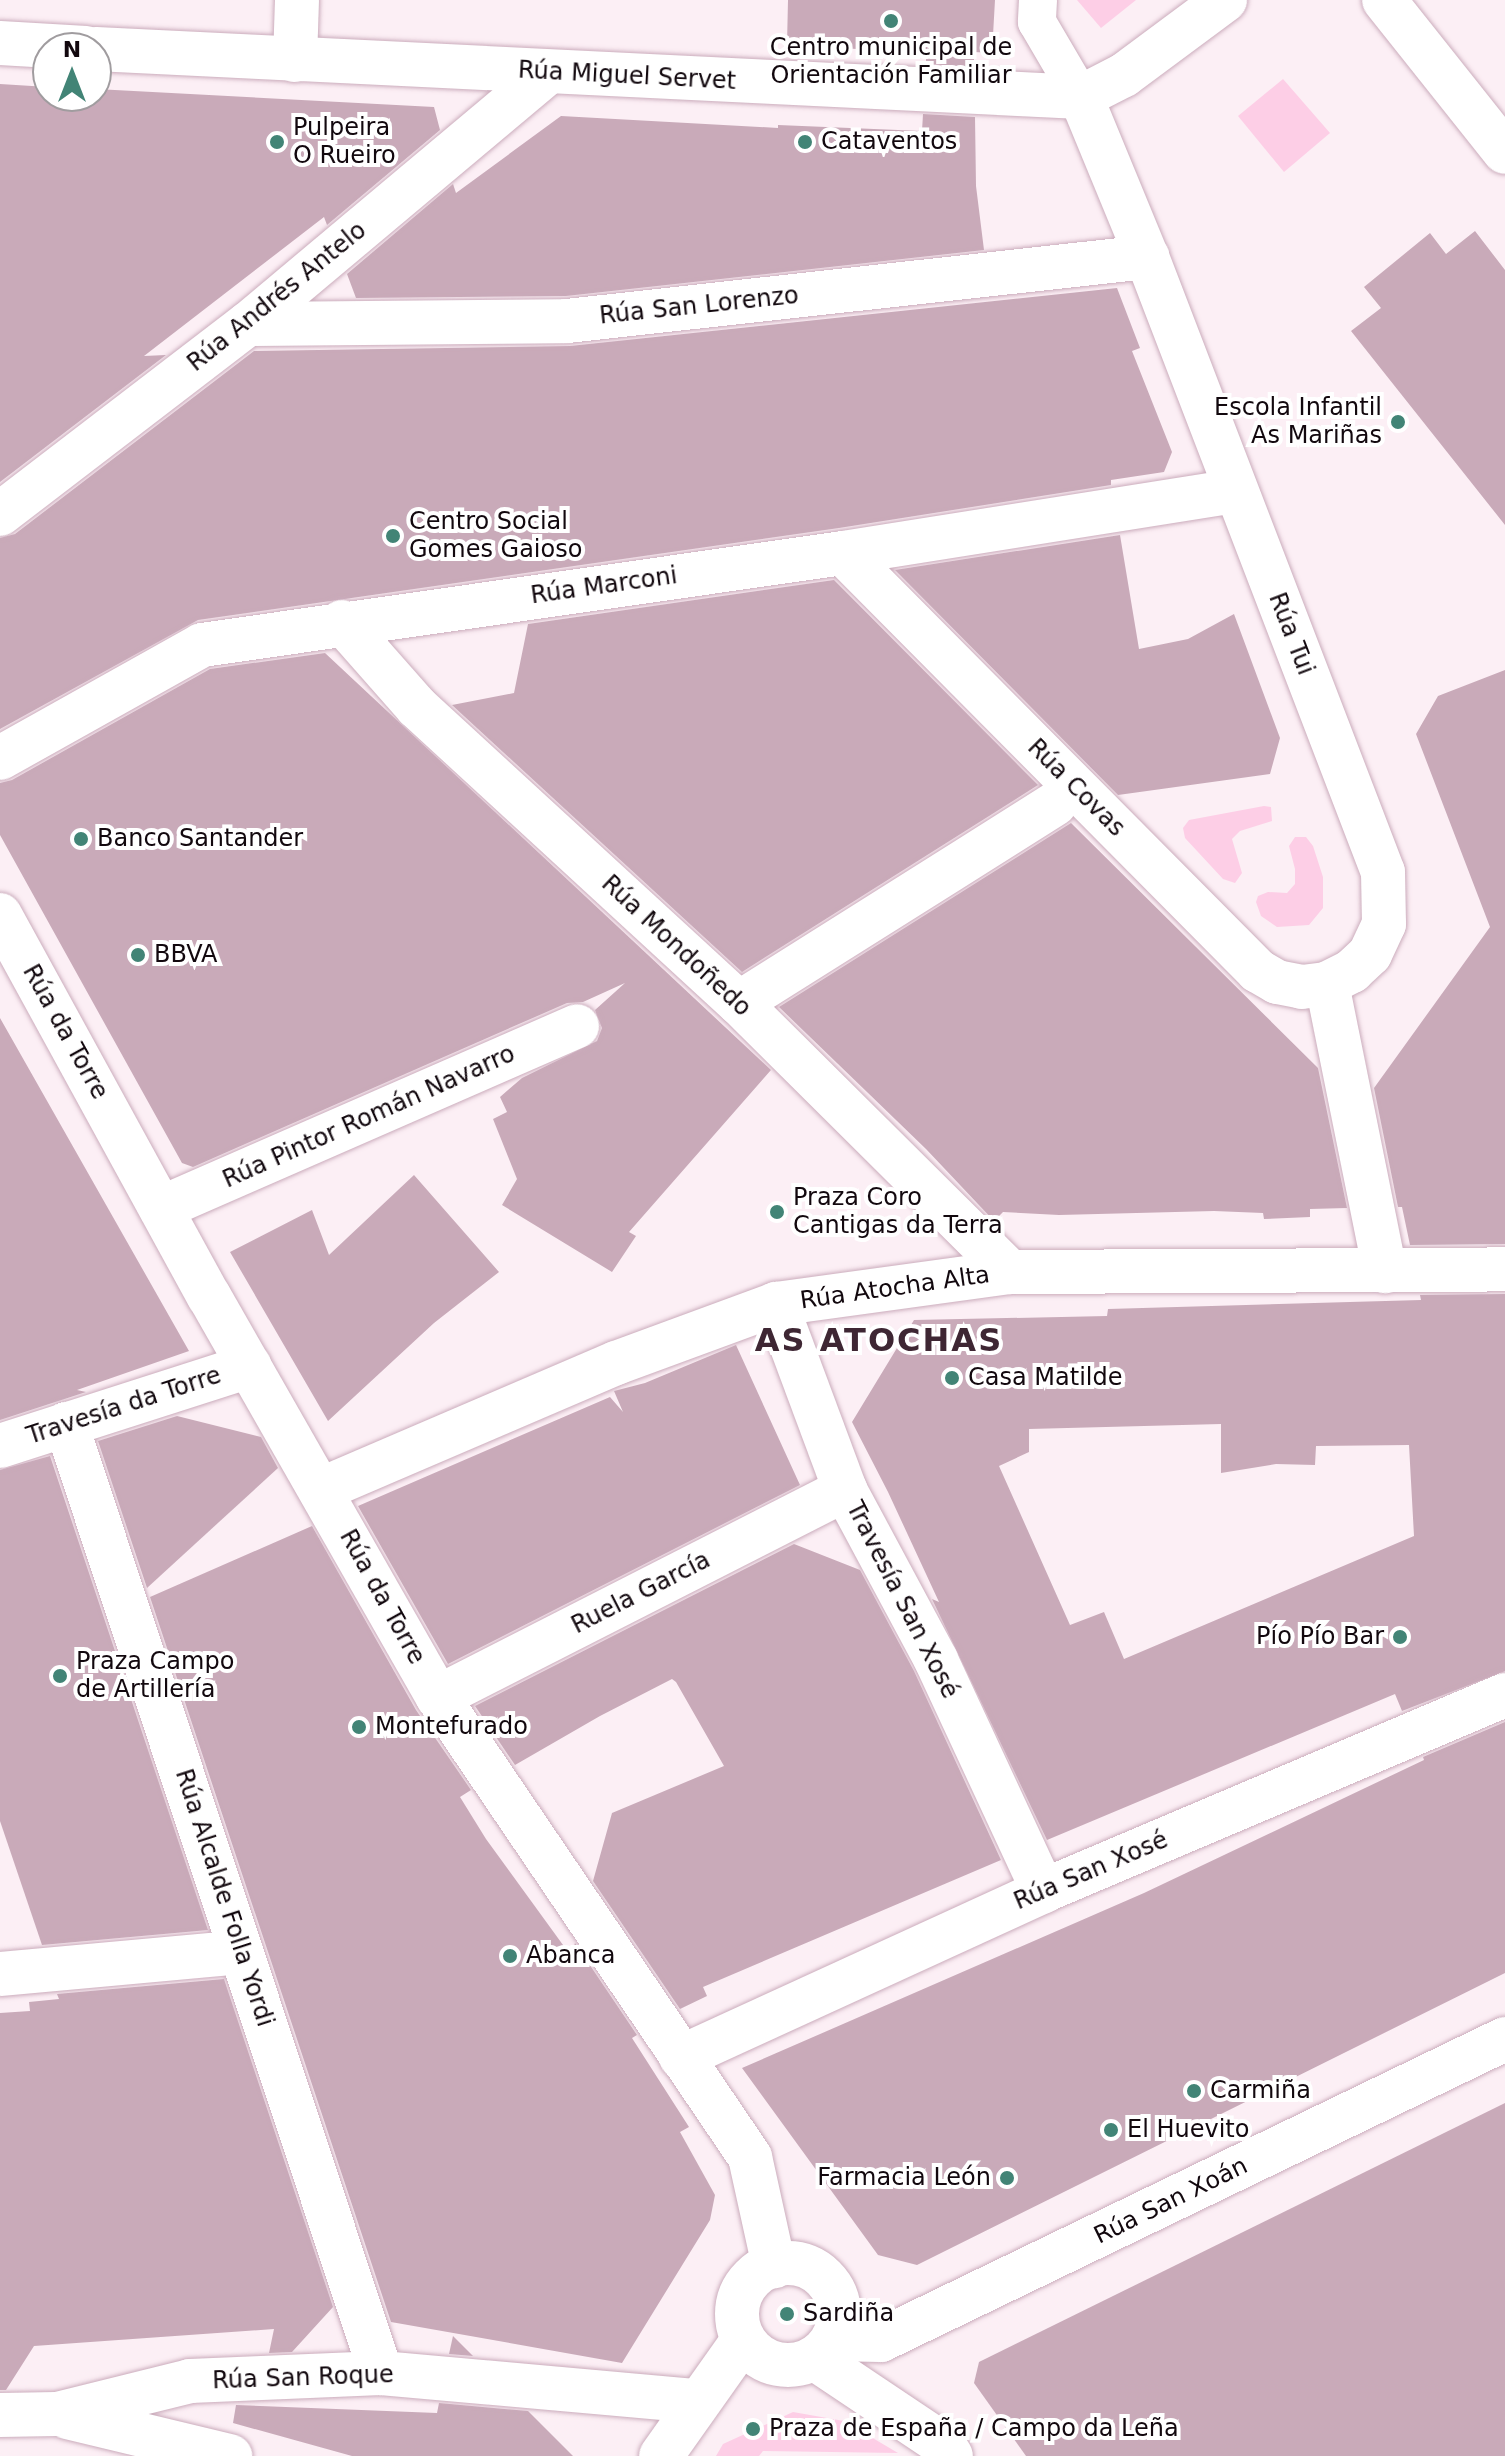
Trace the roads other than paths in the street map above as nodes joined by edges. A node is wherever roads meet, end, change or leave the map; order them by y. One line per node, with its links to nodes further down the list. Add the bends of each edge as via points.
1 (297, 0): 8 (street)
2 (1038, 0): 10 (street, Rúa Tui, via 1037,22)
3 (1225, 0): 10 (street, Rúa Miguel Servet, via 1124,75)
4 (1384, 0): 11 (street)
5 (0, 43): 6 (street)
6 (32, 45)
7 (112, 50): 8 (street, Rúa Miguel Servet)
8 (295, 60): 9 (street, Rúa Miguel Servet)
9 (548, 72): 10 (street, Rúa Miguel Servet); 13 (street, Rúa Andrés Antelo)
10 (1081, 97): 12 (street, Rúa Tui)
11 (1505, 152)
12 (1147, 257): 13 (street, Rúa San Lorenzo, via 567,321); 14 (street, Rúa Tui)
13 (248, 324): 15 (street, Rúa Andrés Antelo)
14 (1235, 491): 16 (street, Rúa Marconi); 21 (street, Rúa Tui, via 1383,872 1384,924 1370,954)
15 (0, 514)
16 (843, 553): 17 (street, Rúa Marconi); 21 (street, Rúa Covas, via 1258,971 1302,987)
17 (342, 622): 18 (street, Rúa Marconi, via 202,645); 22 (street, Rúa Mondoñedo, via 417,707)
18 (0, 758)
19 (1055, 804): 22 (street, Rúa Covas)
20 (0, 915): 24 (street, Rúa da Torre)
21 (1327, 984): 26 (street)
22 (739, 1003): 27 (street, Rúa Mondoñedo)
23 (577, 1026): 24 (street, Rúa Pintor Román Navarro)
24 (161, 1208): 29 (street, Rúa da Torre)
25 (1505, 1269): 26 (street, Rúa Atocha Alta)
26 (1385, 1271): 27 (street, Rúa Atocha Alta)
27 (1010, 1272): 28 (street, Rúa Atocha Alta)
28 (776, 1304): 32 (street, Rúa Atocha Alta, via 616,1363); 33 (street, Travesía San Xosé)
29 (249, 1366): 30 (street, Travesía da Torre); 32 (street, Rúa da Torre)
30 (66, 1424): 31 (street, Travesía da Torre); 37 (street, Rúa Alcalde Folla Yordi)
31 (0, 1446)
32 (322, 1489): 35 (street, Rúa da Torre)
33 (845, 1490): 35 (street, Ruela García); 36 (street, Travesía San Xosé, via 936,1660)
34 (1505, 1695): 36 (street, Rúa San Xosé)
35 (438, 1697): 40 (street, Rúa da Torre)
36 (1043, 1891): 40 (street, Rúa San Xosé)
37 (241, 1952): 38 (street); 44 (street, Rúa Alcalde Folla Yordi)
38 (0, 1974)
39 (1505, 2039): 43 (street, Rúa San Xoán, via 881,2340)
40 (681, 2057): 41 (street, Rúa da Torre, via 750,2157)
41 (774, 2266): 42 (street, via 761,2269 743,2288 736,2315); 43 (street, via 787,2262 813,2268 832,2287 839,2314)
42 (743, 2340): 43 (street, via 762,2359 788,2365); 45 (street)
43 (823, 2349): 50 (street)
44 (381, 2373): 45 (street, Rúa San Roque); 46 (street, Rúa San Roque, via 190,2381)
45 (697, 2401): 49 (street)
46 (57, 2414): 47 (street, Rúa San Roque); 48 (street, Rúa San Roque)
47 (0, 2415)
48 (230, 2456)
49 (661, 2456)
50 (951, 2456)

